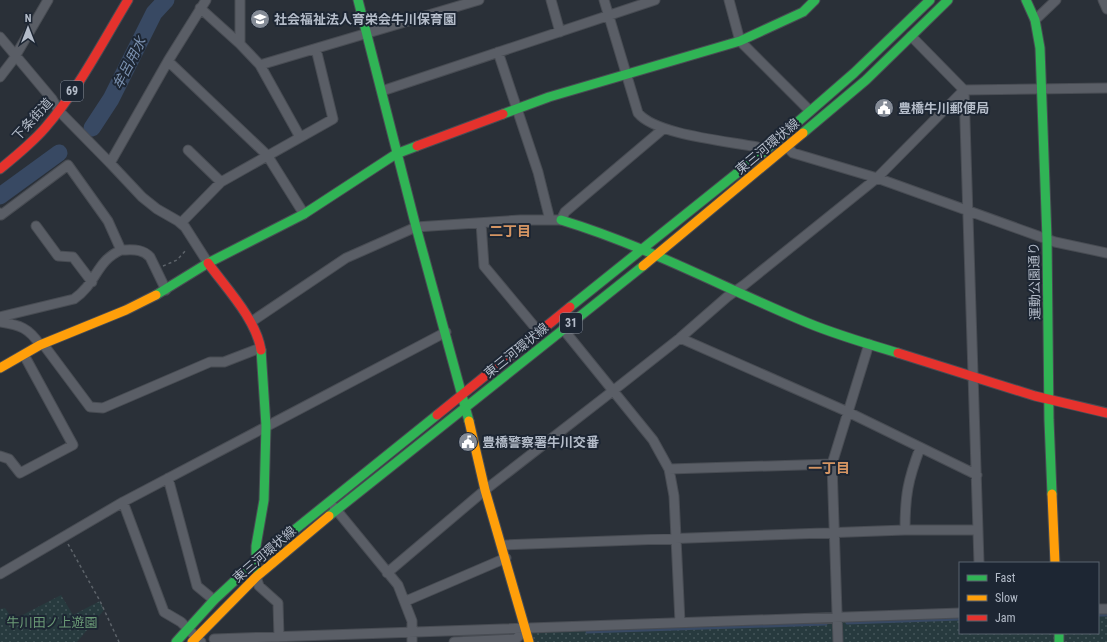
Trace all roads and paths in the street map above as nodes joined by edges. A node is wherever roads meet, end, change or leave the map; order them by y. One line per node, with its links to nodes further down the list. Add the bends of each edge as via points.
1 (48, 0): 29 (street)
2 (128, 0): 39 (street, 下条街道 / 69)
3 (206, 0): 17 (street)
4 (240, 0): 26 (street)
5 (358, 0): 22 (street)
6 (479, 0): 22 (street)
7 (550, 0): 21 (street)
8 (604, 0): 19 (street)
9 (654, 0): 19 (street)
10 (729, 0): 25 (street)
11 (815, 0): 25 (street, via 804,12)
12 (930, 0): 40 (street, 東三河環状線 / 31)
13 (948, 0): 23 (street, 東三河環状線 / 31)
14 (1026, 0): 20 (street, 運動公園通り)
15 (1056, 0): 20 (street)
16 (1103, 0): 18 (street)
17 (200, 8): 26 (street); 30 (street)
18 (1107, 9)
19 (609, 16): 21 (street); 33 (street)
20 (1035, 20): 36 (street, 運動公園通り, via 1040,48)
21 (560, 32): 28 (street)
22 (367, 34): 27 (street); 37 (street)
23 (911, 36): 35 (street); 43 (street, 東三河環状線 / 31, via 866,80)
24 (0, 37): 29 (street)
25 (740, 41): 33 (street); 40 (street)
26 (240, 44): 31 (street)
27 (316, 49): 31 (street); 42 (street, via 333,119)
28 (498, 52): 37 (street); 38 (street)
29 (14, 58): 32 (street); 39 (street)
30 (168, 61): 47 (street); 48 (street)
31 (260, 65): 42 (street)
32 (2, 74)
33 (628, 74): 38 (street); 41 (street, via 638,113 642,118)
34 (1107, 88): 36 (street)
35 (964, 90): 36 (street); 50 (street); 52 (street)
36 (1040, 90): 61 (street, 運動公園通り)
37 (382, 91): 46 (street)
38 (518, 108): 46 (street); 55 (street)
39 (59, 111): 48 (street); 49 (street, 下条街道 / 69, via 33,140)
40 (810, 111): 45 (street, 東三河環状線 / 31)
41 (663, 129): 45 (street, via 757,146); 56 (street, via 565,212)
42 (300, 137): 47 (street)
43 (787, 147): 50 (street, via 793,153); 66 (street, 東三河環状線 / 31)
44 (188, 150): 51 (street)
45 (762, 153): 64 (street, 東三河環状線 / 31)
46 (396, 154): 54 (street); 60 (street)
47 (267, 155): 51 (street); 54 (street)
48 (110, 163): 57 (street, via 157,209)
49 (0, 169)
50 (877, 178): 52 (street); 71 (street)
51 (221, 182): 57 (street)
52 (968, 210): 61 (street); 84 (street)
53 (0, 213): 63 (street, via 68,165 108,221)
54 (304, 214): 67 (street)
55 (550, 220): 56 (street); 58 (street)
56 (562, 220): 64 (street)
57 (181, 223): 62 (street)
58 (481, 223): 60 (street); 77 (street, via 484,266)
59 (36, 226): 69 (street, via 58,256 73,257)
60 (416, 227): 74 (street, via 346,258); 76 (street)
61 (1047, 239): 65 (street); 87 (street, 運動公園通り)
62 (194, 241): 67 (street); 68 (path, via 178,260)
63 (121, 250): 68 (street, via 147,253); 69 (street, via 106,258)
64 (644, 250): 66 (street); 77 (street, 東三河環状線 / 31)
65 (1107, 253)
66 (656, 255): 71 (street); 75 (street, 東三河環状線 / 31)
67 (208, 263): 70 (street); 74 (street)
68 (156, 269): 70 (street)
69 (92, 282): 72 (street, via 74,299)
70 (166, 290): 80 (street, via 126,310)
71 (735, 291): 78 (street); 79 (street, via 809,323)
72 (0, 317)
73 (0, 322): 80 (street, via 24,327)
74 (251, 322): 81 (street, via 259,338)
75 (563, 329): 85 (street); 88 (street, 東三河環状線 / 31)
76 (446, 332): 86 (street); 91 (street)
77 (539, 332): 86 (street, 東三河環状線 / 31)
78 (680, 338): 85 (street); 89 (street)
79 (869, 344): 84 (street); 89 (street)
80 (42, 345): 81 (street, via 90,407 103,408 210,362 224,362); 82 (street)
81 (260, 348): 91 (street)
82 (24, 355): 83 (street); 93 (street, via 73,445 20,473 9,459)
83 (0, 368)
84 (973, 378): 87 (street); 96 (street)
85 (614, 390): 95 (street, via 653,440); 98 (street)
86 (463, 395): 88 (street); 99 (street, 東三河環状線 / 31)
87 (1049, 400): 90 (street); 111 (street, 運動公園通り)
88 (466, 407): 98 (street); 101 (street, 東三河環状線 / 31)
89 (848, 412): 92 (street); 94 (street)
90 (1107, 413)
91 (266, 426): 97 (street); 109 (street, via 264,500)
92 (920, 448): 96 (street); 102 (street, via 909,478)
93 (0, 456)
94 (832, 464): 95 (street); 104 (street)
95 (669, 469): 106 (street)
96 (977, 475): 103 (street)
97 (168, 478): 100 (street); 115 (street, via 197,586)
98 (485, 490): 107 (street); 112 (street)
99 (330, 501): 101 (street); 109 (street, 東三河環状線 / 31)
100 (123, 502): 105 (street); 120 (street, via 164,612)
101 (337, 510): 112 (street); 114 (street, 東三河環状線 / 31)
102 (906, 530): 103 (street); 104 (street)
103 (978, 530): 110 (street)
104 (835, 534): 106 (street); 118 (street)
105 (64, 536): 113 (street); 127 (path, via 100,601)
106 (677, 539): 107 (street); 119 (street)
107 (502, 545): 108 (street)
108 (506, 558): 116 (street); 122 (street)
109 (256, 560): 114 (street); 115 (street, 東三河環状線 / 31)
110 (979, 562)
111 (1055, 562)
112 (388, 573): 116 (street, via 398,585)
113 (0, 574)
114 (256, 577): 121 (street, 東三河環状線 / 31); 123 (street, via 259,586 278,603)
115 (214, 600): 120 (street, 東三河環状線 / 31)
116 (406, 602): 124 (street, via 412,621)
117 (959, 613): 118 (street)
118 (838, 618): 119 (street); 131 (street)
119 (680, 622): 122 (street)
120 (188, 628): 121 (street); 125 (street); 128 (street, 東三河環状線 / 31)
121 (203, 629): 125 (street, 東三河環状線 / 31); 126 (street)
122 (526, 629): 124 (street); 129 (street, via 516,639); 130 (street)
123 (279, 637): 124 (street); 126 (street)
124 (412, 638)
125 (197, 640)
126 (214, 641)
127 (119, 642)
128 (176, 642)
129 (454, 642)
130 (529, 642)
131 (838, 642)

